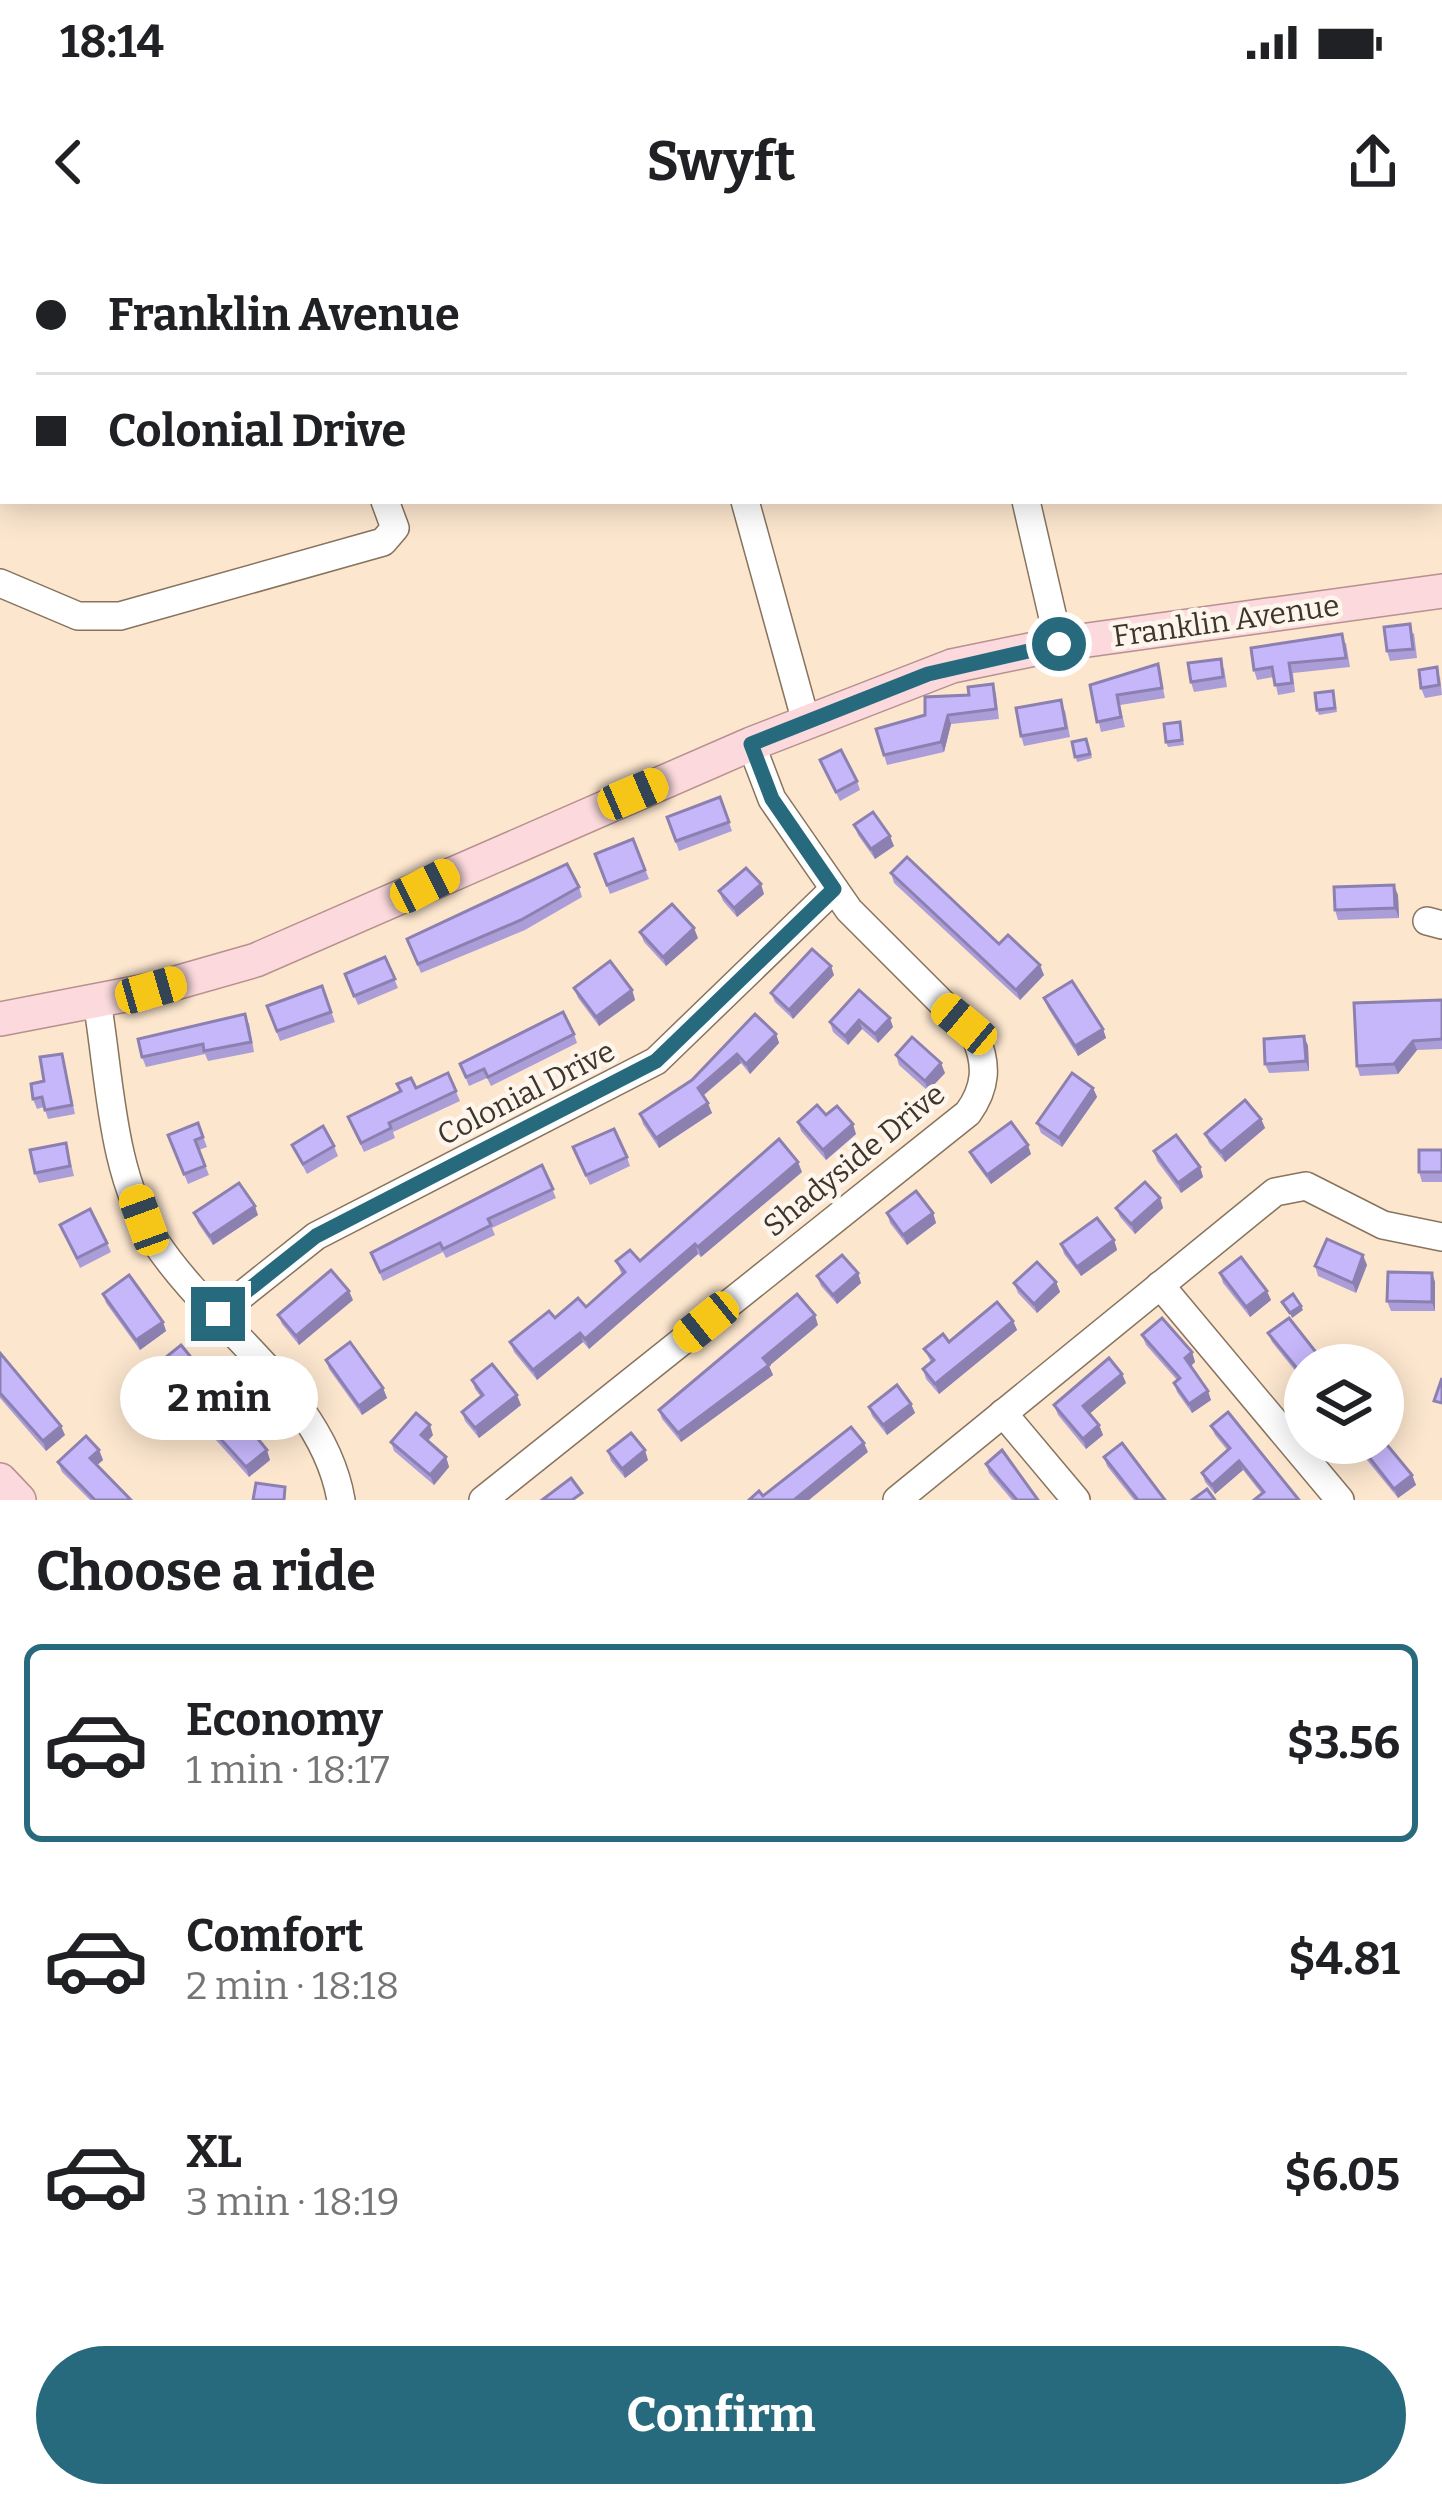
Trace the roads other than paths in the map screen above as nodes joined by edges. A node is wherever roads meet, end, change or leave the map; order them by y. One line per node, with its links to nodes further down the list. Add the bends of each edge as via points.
1 (387, 504): 4 (street, via 395,528 383,542 119,616 78,616)
2 (746, 504): 7 (street)
3 (1027, 504): 6 (street)
4 (0, 583)
5 (1442, 591): 6 (main road, Franklin Avenue)
6 (1059, 644): 7 (main road, Franklin Avenue, via 952,666)
7 (806, 722): 8 (main road, Franklin Avenue)
8 (751, 744): 9 (street, Shadyside Drive, via 772,799); 10 (main road, Franklin Avenue, via 307,941)
9 (834, 889): 14 (street, Colonial Drive, via 656,1061 316,1236); 19 (street, Shadyside Drive, via 886,952 975,1036 985,1068 978,1099)
10 (97, 1001): 11 (main road, Franklin Avenue); 14 (street, via 138,1206 167,1258)
11 (0, 1019)
12 (1442, 1237): 13 (street, via 1383,1225 1321,1190 1292,1186 1269,1195)
13 (1160, 1285): 15 (street); 22 (street)
14 (218, 1314): 18 (street, via 318,1437)
15 (1003, 1413): 20 (street); 21 (street)
16 (0, 1480): 17 (main road)
17 (19, 1500)
18 (341, 1500)
19 (483, 1500)
20 (897, 1500)
21 (1076, 1500)
22 (1340, 1500)

